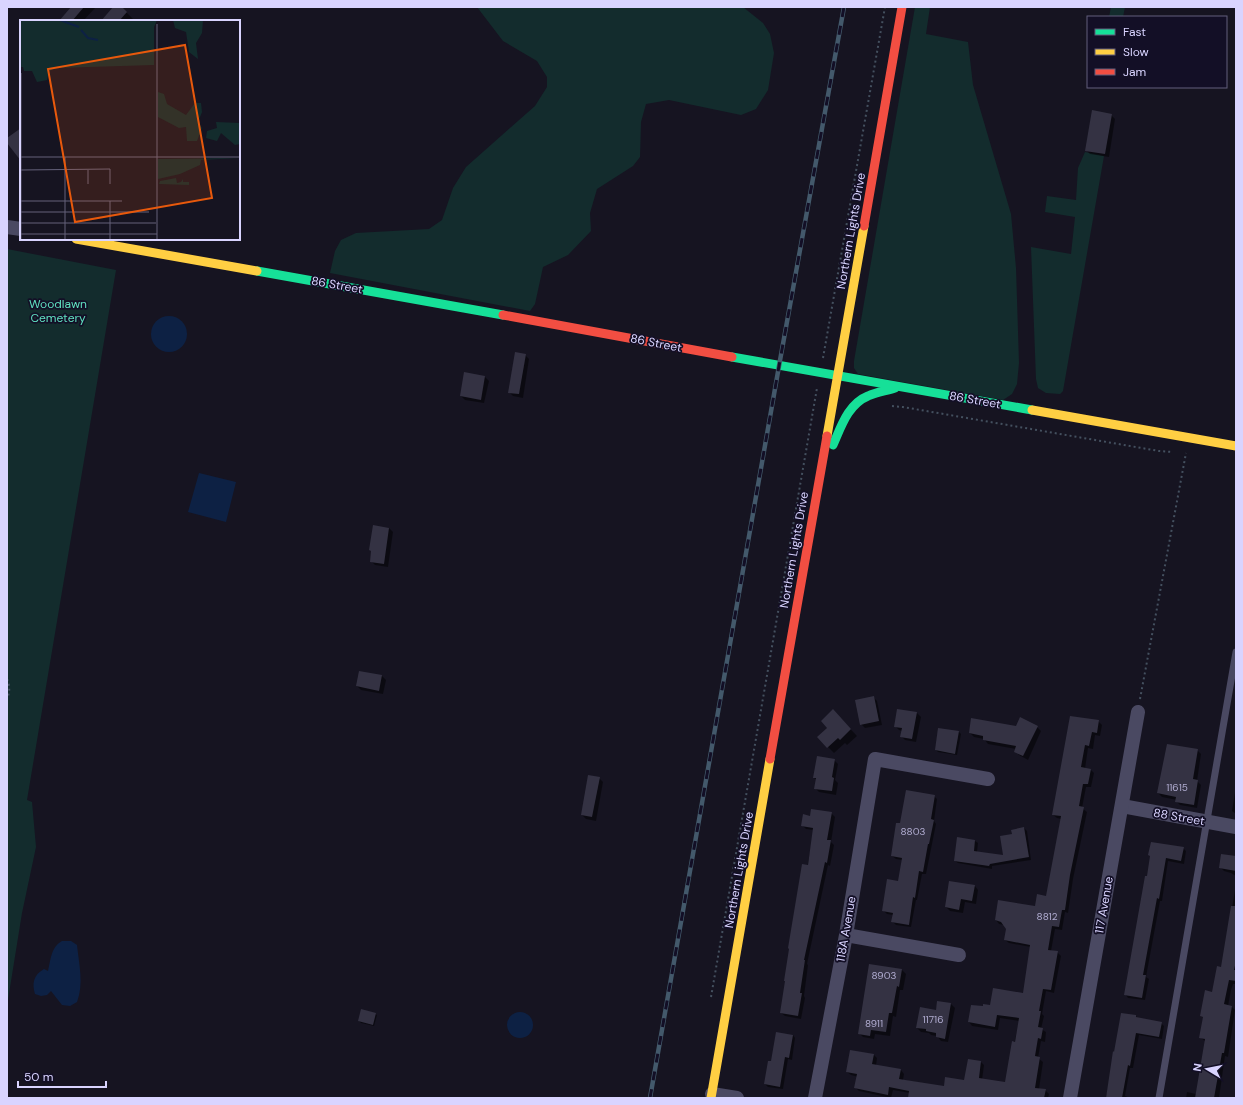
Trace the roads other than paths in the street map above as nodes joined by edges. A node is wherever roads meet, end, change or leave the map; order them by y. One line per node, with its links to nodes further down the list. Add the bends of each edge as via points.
1 (902, 7): 5 (main road, Northern Lights Drive)
2 (7, 227): 3 (street)
3 (20, 229)
4 (82, 240): 5 (main road, 86 Street)
5 (838, 376): 6 (main road, 86 Street); 8 (main road, Northern Lights Drive)
6 (899, 386): 7 (main road, 86 Street); 8 (main road, via 867,396 851,410 845,417)
7 (1236, 446)
8 (819, 478): 17 (main road, Northern Lights Drive)
9 (1236, 652): 13 (lane)
10 (1138, 712): 12 (street, 117 Avenue)
11 (988, 779): 15 (street, 118A Avenue, via 875,759)
12 (1122, 806): 13 (street, 88 Street); 20 (street, 117 Avenue)
13 (1208, 822): 14 (street, 88 Street); 21 (lane)
14 (1236, 827)
15 (846, 935): 16 (street); 19 (street, 118A Avenue)
16 (959, 955)
17 (711, 1096): 18 (street)
18 (737, 1098)
19 (815, 1098)
20 (1070, 1098)
21 (1159, 1098)

